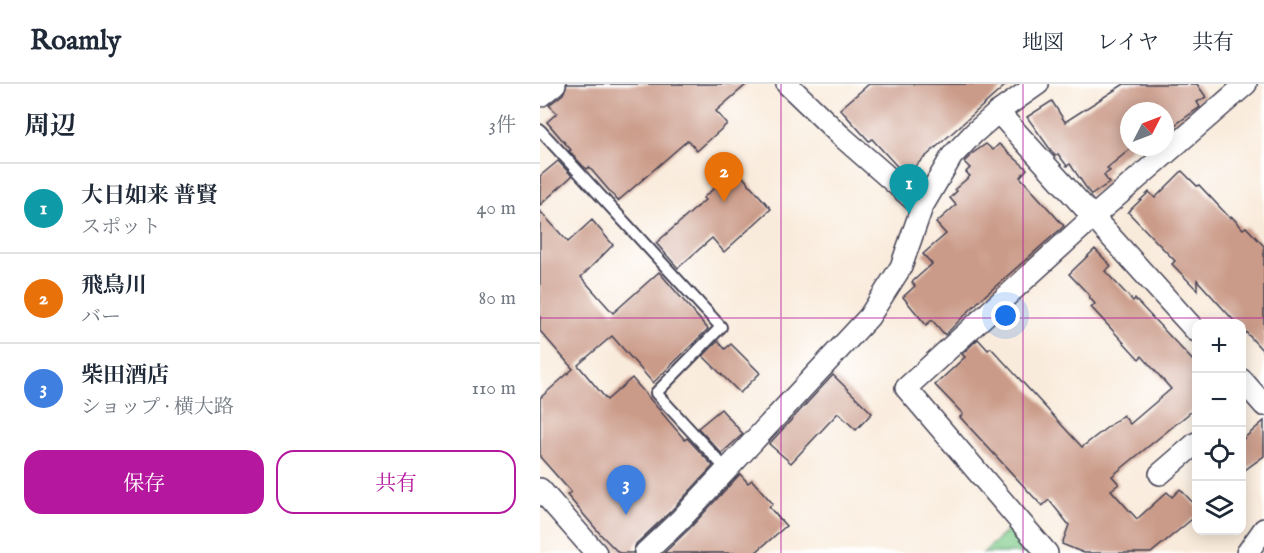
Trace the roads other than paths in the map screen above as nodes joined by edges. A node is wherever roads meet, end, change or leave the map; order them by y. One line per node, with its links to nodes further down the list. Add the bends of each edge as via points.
1 (555, 84): 5 (street)
2 (787, 84): 8 (street)
3 (1038, 84): 6 (street)
4 (1246, 84): 9 (street)
5 (540, 96)
6 (998, 112): 8 (street, via 952,156); 9 (street)
7 (540, 130): 12 (lane, via 721,327 656,393)
8 (922, 207): 12 (street, via 901,267 869,317)
9 (1093, 217): 10 (street); 18 (street, via 906,388)
10 (1192, 326)
11 (1192, 447): 13 (street)
12 (727, 470): 17 (street)
13 (1160, 474)
14 (540, 489): 16 (street)
15 (1264, 529): 19 (street)
16 (597, 553)
17 (645, 553)
18 (1047, 553)
19 (1247, 553)

